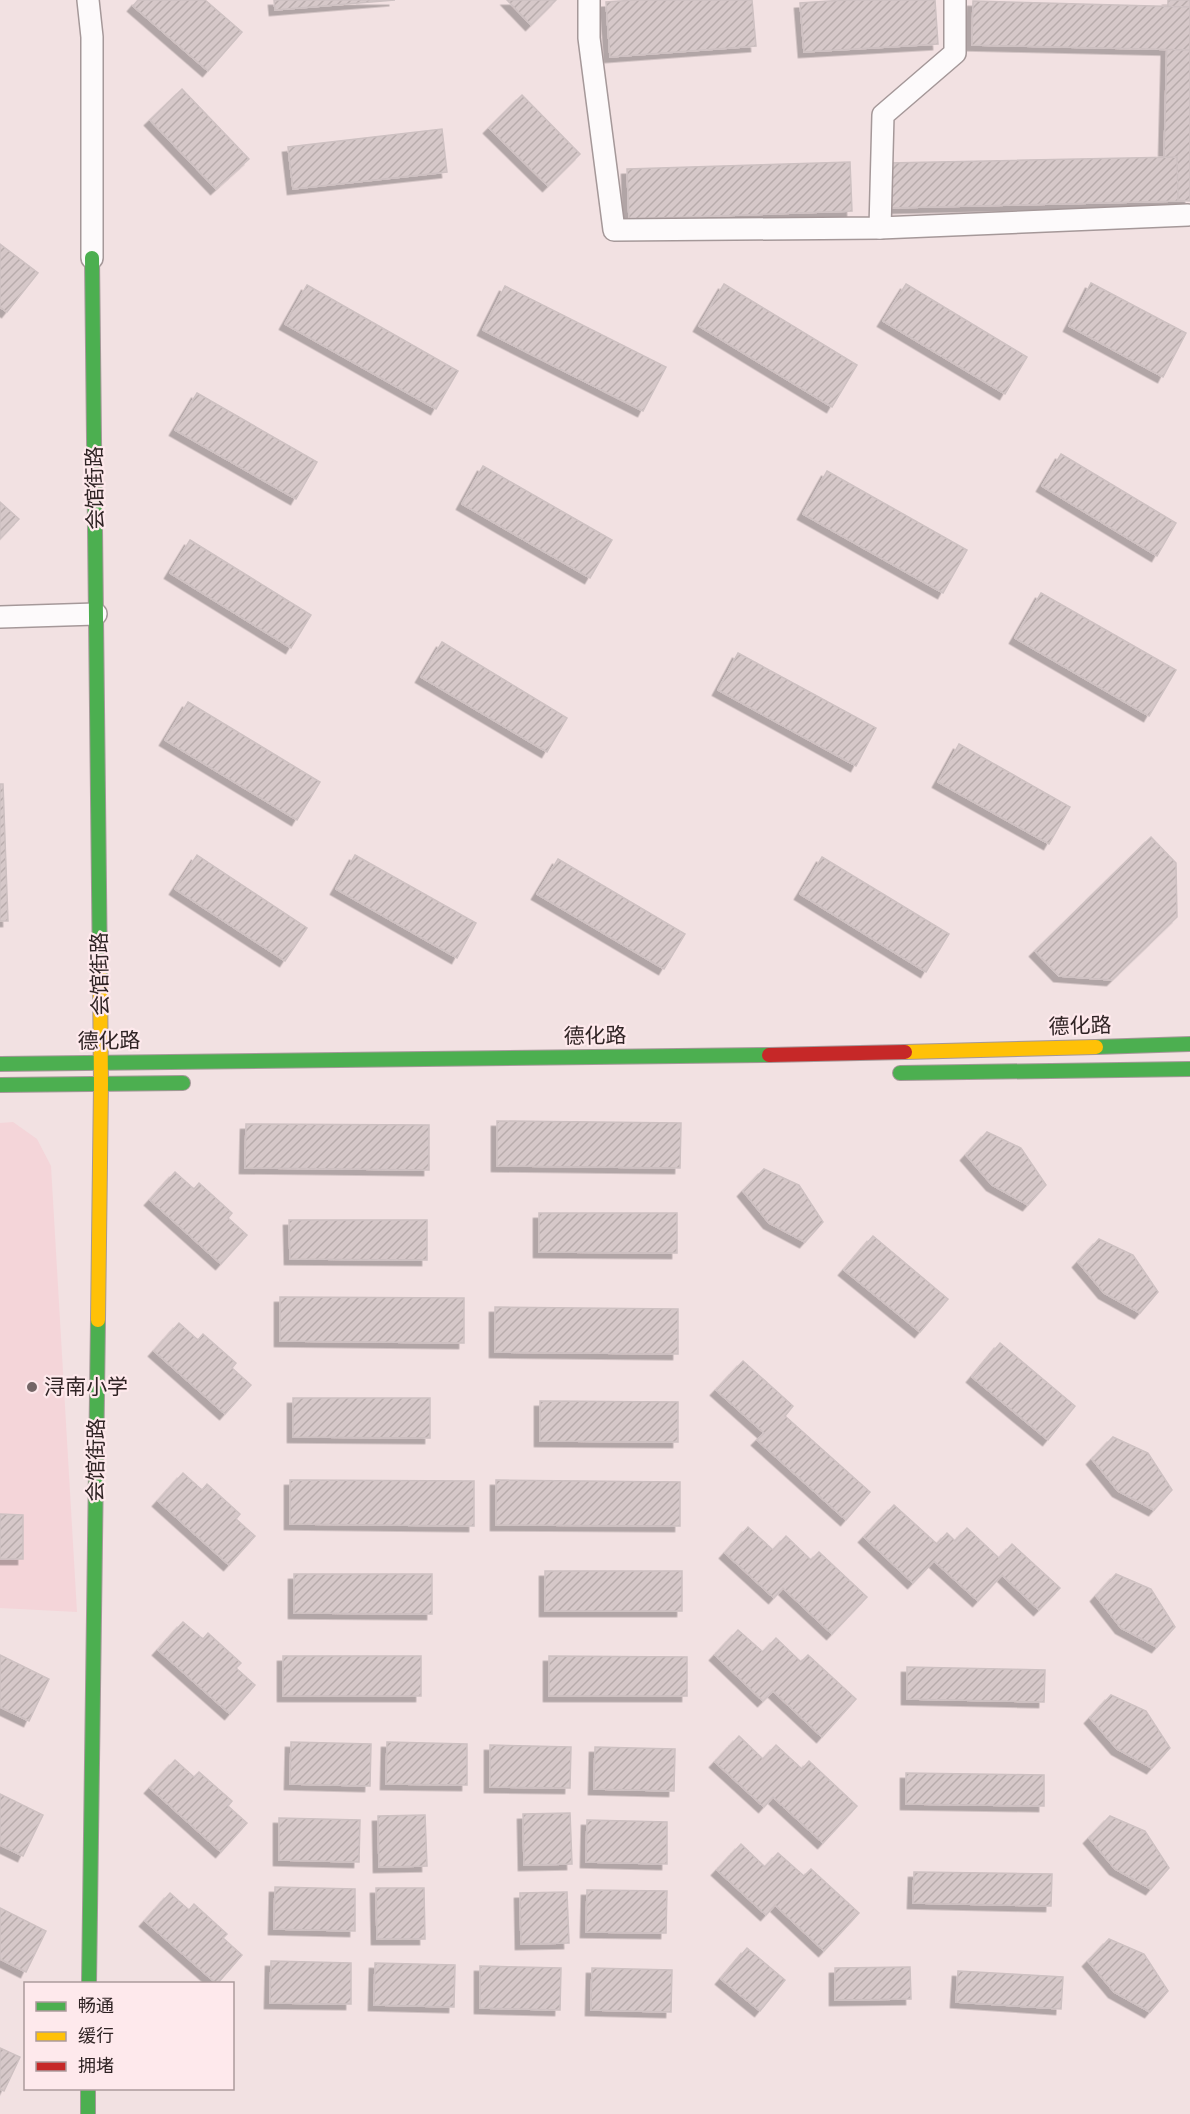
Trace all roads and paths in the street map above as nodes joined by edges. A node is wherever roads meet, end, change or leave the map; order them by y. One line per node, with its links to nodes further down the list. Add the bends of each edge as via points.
1 (88, 0): 6 (street, 会馆街路, via 92,37)
2 (589, 0): 5 (street, via 589,39 614,230)
3 (955, 0): 5 (street, via 955,53 884,115)
4 (1188, 214): 5 (street)
5 (880, 228)
6 (92, 258): 7 (street, 会馆街路)
7 (96, 614): 8 (street); 10 (street, 会馆街路)
8 (0, 617)
9 (1190, 1044): 10 (street, 德化路, via 851,1054)
10 (101, 1063): 11 (street, 德化路); 15 (street, 会馆街路)
11 (0, 1064)
12 (1190, 1070): 13 (street)
13 (891, 1073)
14 (197, 1082): 15 (street, 德化路)
15 (101, 1084): 16 (street, 德化路); 17 (street, 会馆街路)
16 (0, 1085)
17 (89, 1982)
18 (88, 2090): 19 (street)
19 (88, 2114)

